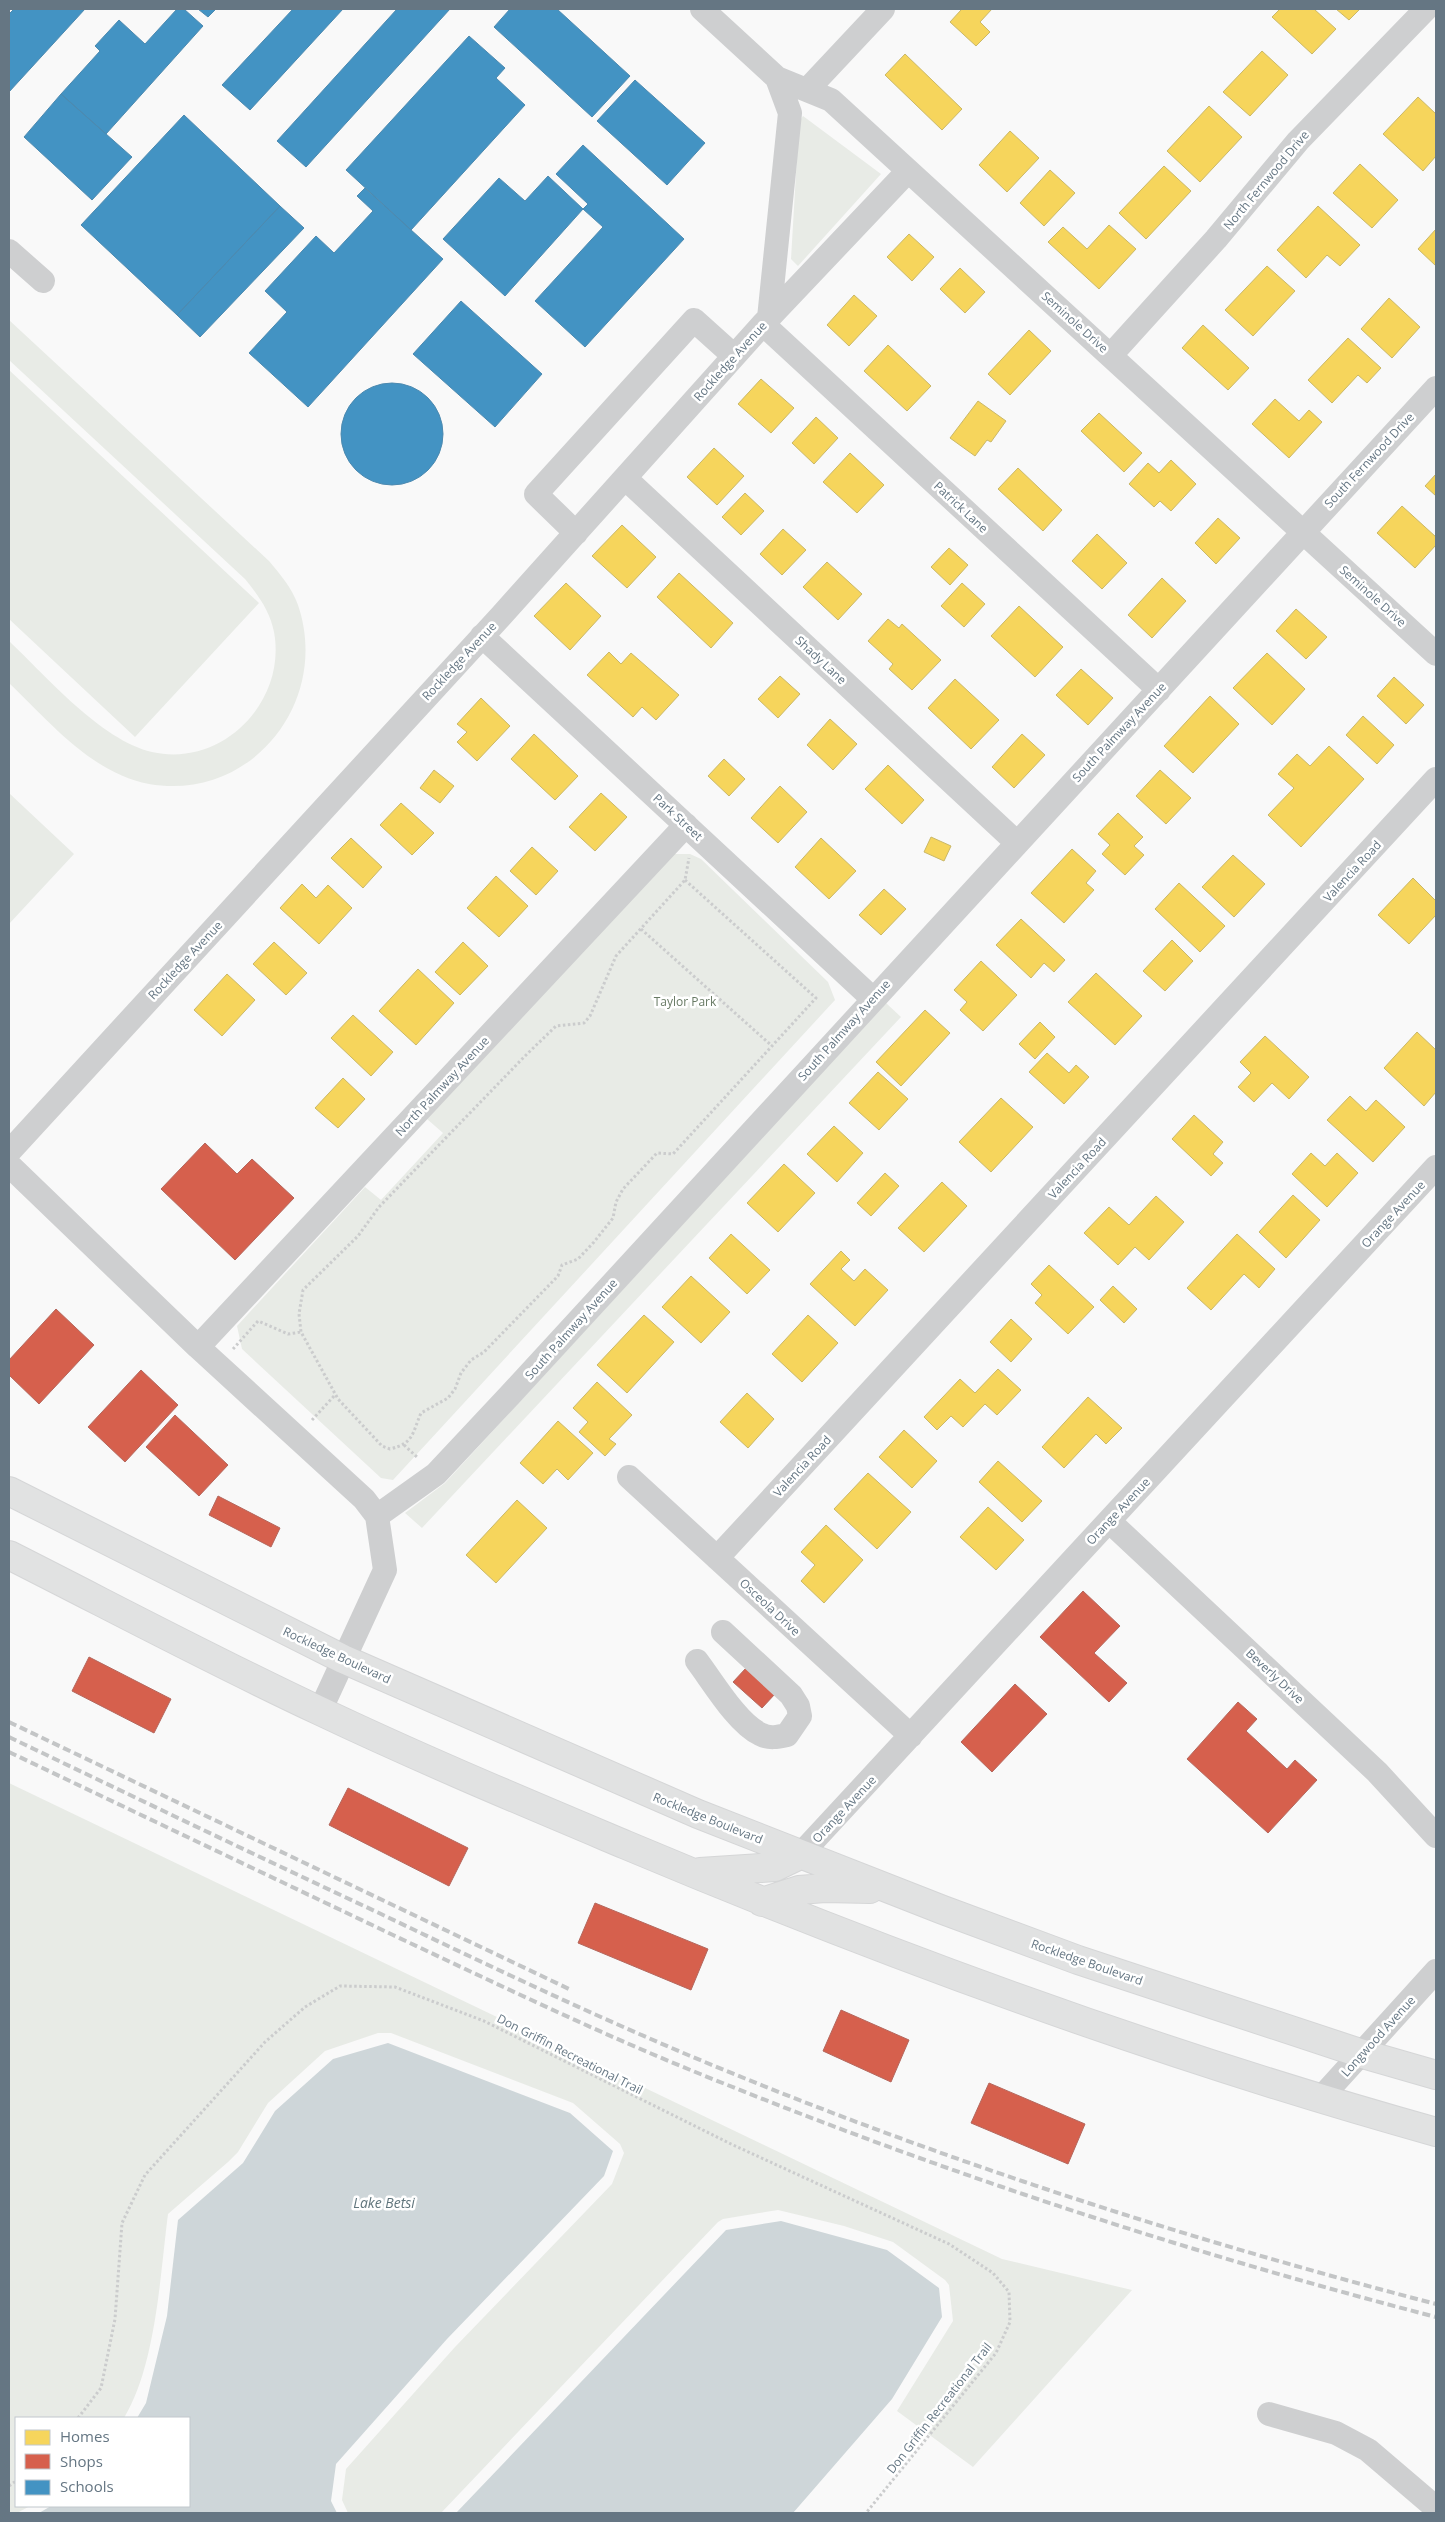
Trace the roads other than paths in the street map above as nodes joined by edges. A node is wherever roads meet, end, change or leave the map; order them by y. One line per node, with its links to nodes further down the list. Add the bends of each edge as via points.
1 (702, 9): 4 (street, Seminole Drive)
2 (883, 9): 5 (street)
3 (1426, 9): 10 (street, North Fernwood Drive, via 1298,141 1216,239)
4 (777, 78): 5 (street, Seminole Drive); 9 (street, via 790,114)
5 (807, 90): 6 (street, Seminole Drive, via 831,100)
6 (908, 171): 9 (street, Rockledge Avenue); 10 (street, Seminole Drive)
7 (9, 251): 8 (street)
8 (43, 282)
9 (766, 321): 11 (street, Rockledge Avenue); 18 (street, Patrick Lane)
10 (1111, 355): 14 (street, Seminole Drive)
11 (734, 356): 13 (street, Rockledge Avenue); 15 (street, via 694,320 536,494)
12 (1436, 388): 14 (street, South Fernwood Drive)
13 (626, 479): 15 (street, Rockledge Avenue); 21 (street, Shady Lane)
14 (1302, 532): 17 (street, Seminole Drive); 18 (street, South Palmway Avenue)
15 (576, 533): 16 (street, Rockledge Avenue)
16 (482, 636): 20 (street, Park Street); 23 (street, Rockledge Avenue)
17 (1436, 654)
18 (1159, 690): 21 (street, South Palmway Avenue)
19 (1436, 779): 32 (street, Valencia Road)
20 (686, 825): 22 (street, Park Street); 26 (street, North Palmway Avenue)
21 (1016, 842): 22 (street, South Palmway Avenue)
22 (873, 999): 29 (street, South Palmway Avenue, via 436,1474)
23 (9, 1152)
24 (9, 1165): 26 (street)
25 (1436, 1167): 30 (street, Orange Avenue)
26 (198, 1347): 29 (street)
27 (629, 1477): 32 (street, Osceola Drive)
28 (9, 1491): 34 (main road, Rockledge Boulevard)
29 (371, 1508): 34 (street, via 385,1570)
30 (1109, 1521): 37 (street, Orange Avenue); 38 (street, Beverly Drive, via 1377,1772)
31 (9, 1555): 36 (main road)
32 (717, 1558): 37 (street, Osceola Drive)
33 (723, 1632): 35 (street, via 798,1706 800,1716 787,1735 773,1738 746,1724)
34 (343, 1659): 36 (street); 39 (main road, Rockledge Boulevard, via 588,1768)
35 (697, 1661)
36 (320, 1711): 40 (main road)
37 (912, 1736): 39 (street, Orange Avenue)
38 (1436, 1836)
39 (800, 1855): 40 (main road, via 775,1868); 41 (main road, Rockledge Boulevard)
40 (693, 1873): 42 (main road)
41 (890, 1890): 42 (main road, via 799,1890); 44 (main road, Rockledge Boulevard, via 1078,1960)
42 (762, 1902): 46 (main road, via 1037,2004)
43 (1436, 1971): 44 (street, Longwood Avenue)
44 (1363, 2054): 45 (main road, Rockledge Boulevard); 46 (street, Longwood Avenue)
45 (1436, 2075)
46 (1319, 2100): 47 (main road)
47 (1436, 2132)
48 (1269, 2414): 49 (street, via 1336,2433 1360,2446)
49 (1436, 2508)

